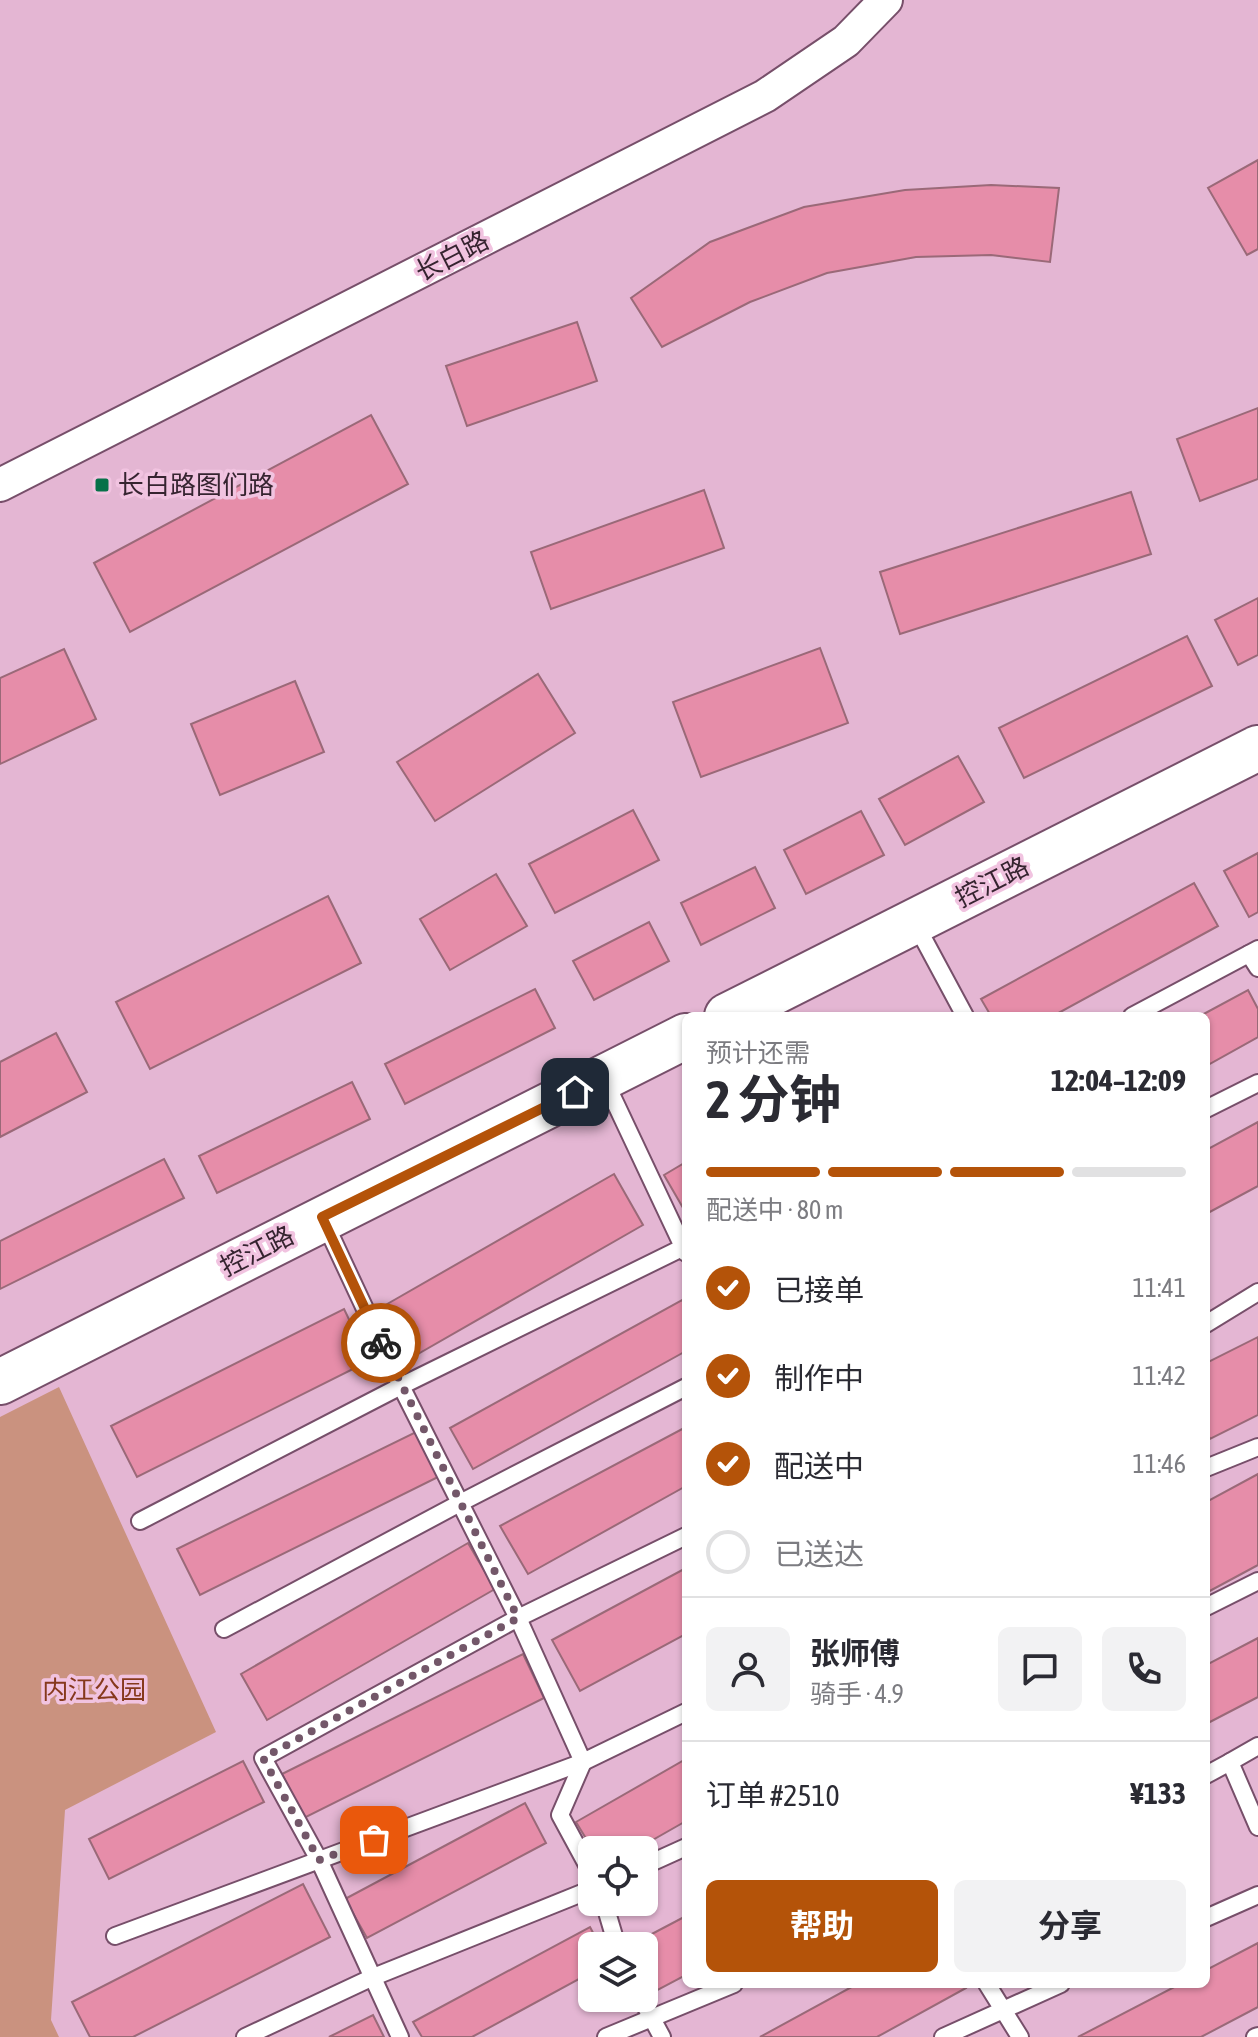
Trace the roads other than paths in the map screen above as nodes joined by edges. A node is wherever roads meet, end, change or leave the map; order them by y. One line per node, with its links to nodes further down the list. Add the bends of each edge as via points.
1 (886, 0): 2 (street, 长白路, via 846,41 765,96)
2 (0, 485)
3 (1258, 748): 4 (main road, 控江路)
4 (914, 921): 6 (main road, 控江路); 7 (lane)
5 (1255, 957): 8 (lane)
6 (735, 1012)
7 (963, 1012)
8 (1140, 1012)
9 (682, 1038): 10 (main road, 控江路)
10 (604, 1078): 13 (main road, 控江路); 14 (lane)
11 (1258, 1083): 12 (lane)
12 (1210, 1107)
13 (322, 1217): 18 (main road, 控江路); 19 (lane)
14 (682, 1242)
15 (682, 1249): 19 (lane)
16 (1258, 1292): 17 (lane)
17 (1210, 1322)
18 (0, 1382)
19 (401, 1386): 23 (lane); 24 (lane)
20 (682, 1389): 23 (lane)
21 (1258, 1447): 22 (lane)
22 (1210, 1466)
23 (460, 1503): 28 (lane); 29 (lane)
24 (140, 1521)
25 (682, 1538): 28 (lane)
26 (1258, 1581): 27 (lane)
27 (1210, 1605)
28 (518, 1618): 32 (lane); 38 (lane, via 263,1758)
29 (224, 1629)
30 (682, 1714): 32 (lane)
31 (1258, 1746): 33 (lane)
32 (583, 1762): 36 (lane, via 560,1815); 38 (lane)
33 (1230, 1762): 34 (lane); 35 (lane)
34 (1210, 1773)
35 (1258, 1827)
36 (578, 1848)
37 (682, 1849): 39 (lane)
38 (319, 1860): 43 (lane); 44 (lane)
39 (658, 1860)
40 (578, 1895): 44 (lane)
41 (1258, 1895): 42 (lane)
42 (1210, 1916)
43 (115, 1936)
44 (371, 1978): 51 (lane); 52 (lane)
45 (724, 1988): 50 (lane)
46 (989, 1988): 48 (lane)
47 (1052, 1988): 48 (lane)
48 (1003, 2010): 55 (lane); 56 (lane)
49 (648, 2012): 50 (lane)
50 (651, 2018): 53 (lane); 54 (lane)
51 (245, 2037)
52 (400, 2037)
53 (606, 2037)
54 (662, 2037)
55 (943, 2037)
56 (1020, 2037)

